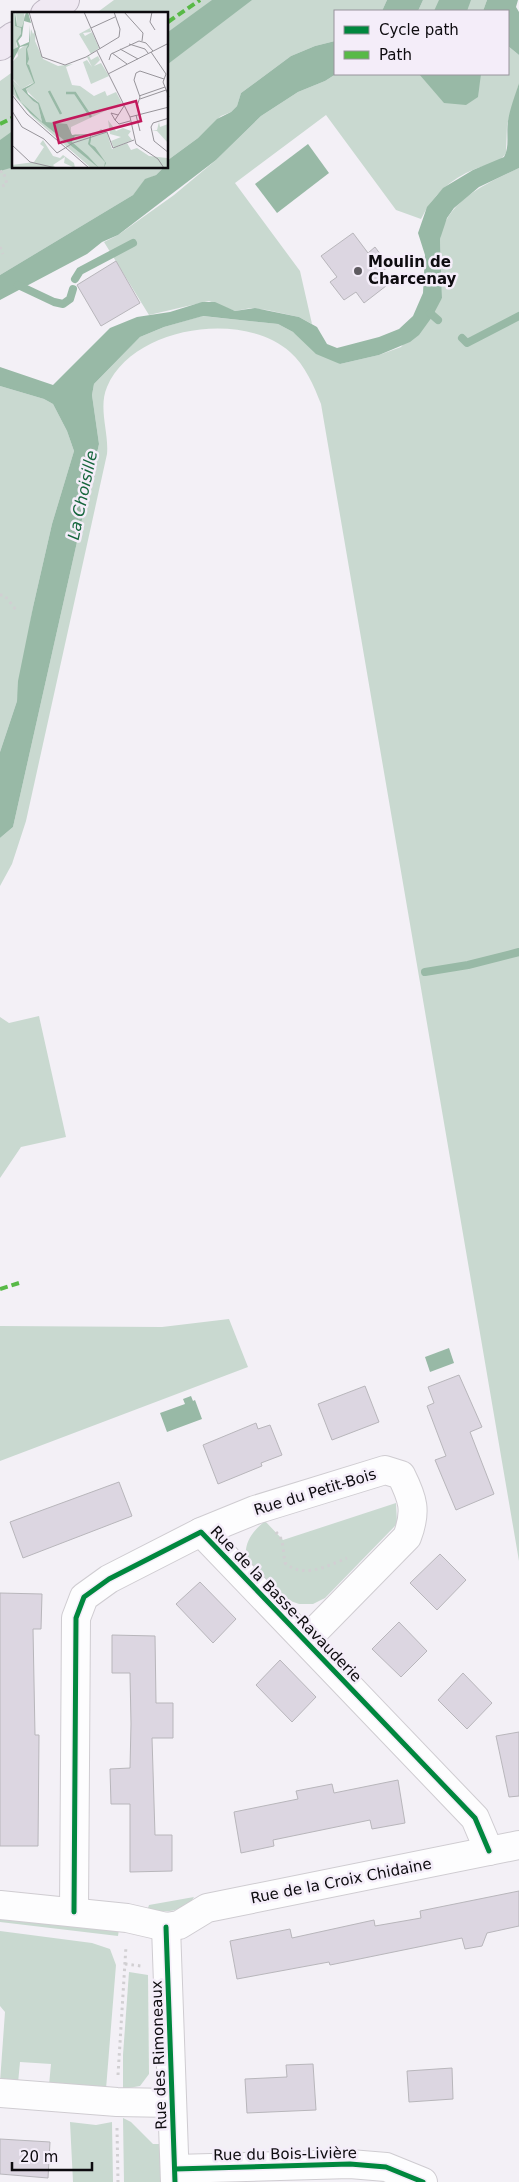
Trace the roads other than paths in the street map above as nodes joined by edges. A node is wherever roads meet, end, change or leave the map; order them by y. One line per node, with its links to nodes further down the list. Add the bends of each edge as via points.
1 (65, 0): 2 (highway)
2 (49, 12)
3 (12, 37): 4 (highway)
4 (0, 46)
5 (201, 1532): 6 (street, Rue de la Basse-Ravauderie); 6 (street, Rue du Petit-Bois, via 255,1510 385,1470 401,1475 412,1496 414,1519 407,1537); 10 (street, Rue de la Basse-Ravauderie, via 109,1579 84,1597 76,1618)
6 (306, 1640): 8 (street, Rue de la Basse-Ravauderie, via 475,1818)
7 (519, 1845): 8 (street, Rue de la Croix Chidaine)
8 (489, 1851): 11 (street, Rue de la Croix Chidaine, via 207,1908 179,1925)
9 (0, 1906): 10 (street)
10 (74, 1912): 11 (street, via 128,1918)
11 (166, 1927): 13 (street, Rue des Rimoneaux)
12 (0, 2093): 13 (street)
13 (172, 2103): 14 (street, Rue des Rimoneaux)
14 (175, 2175): 15 (street, Rue du Bois-Livière, via 350,2164 386,2167)
15 (423, 2182)

